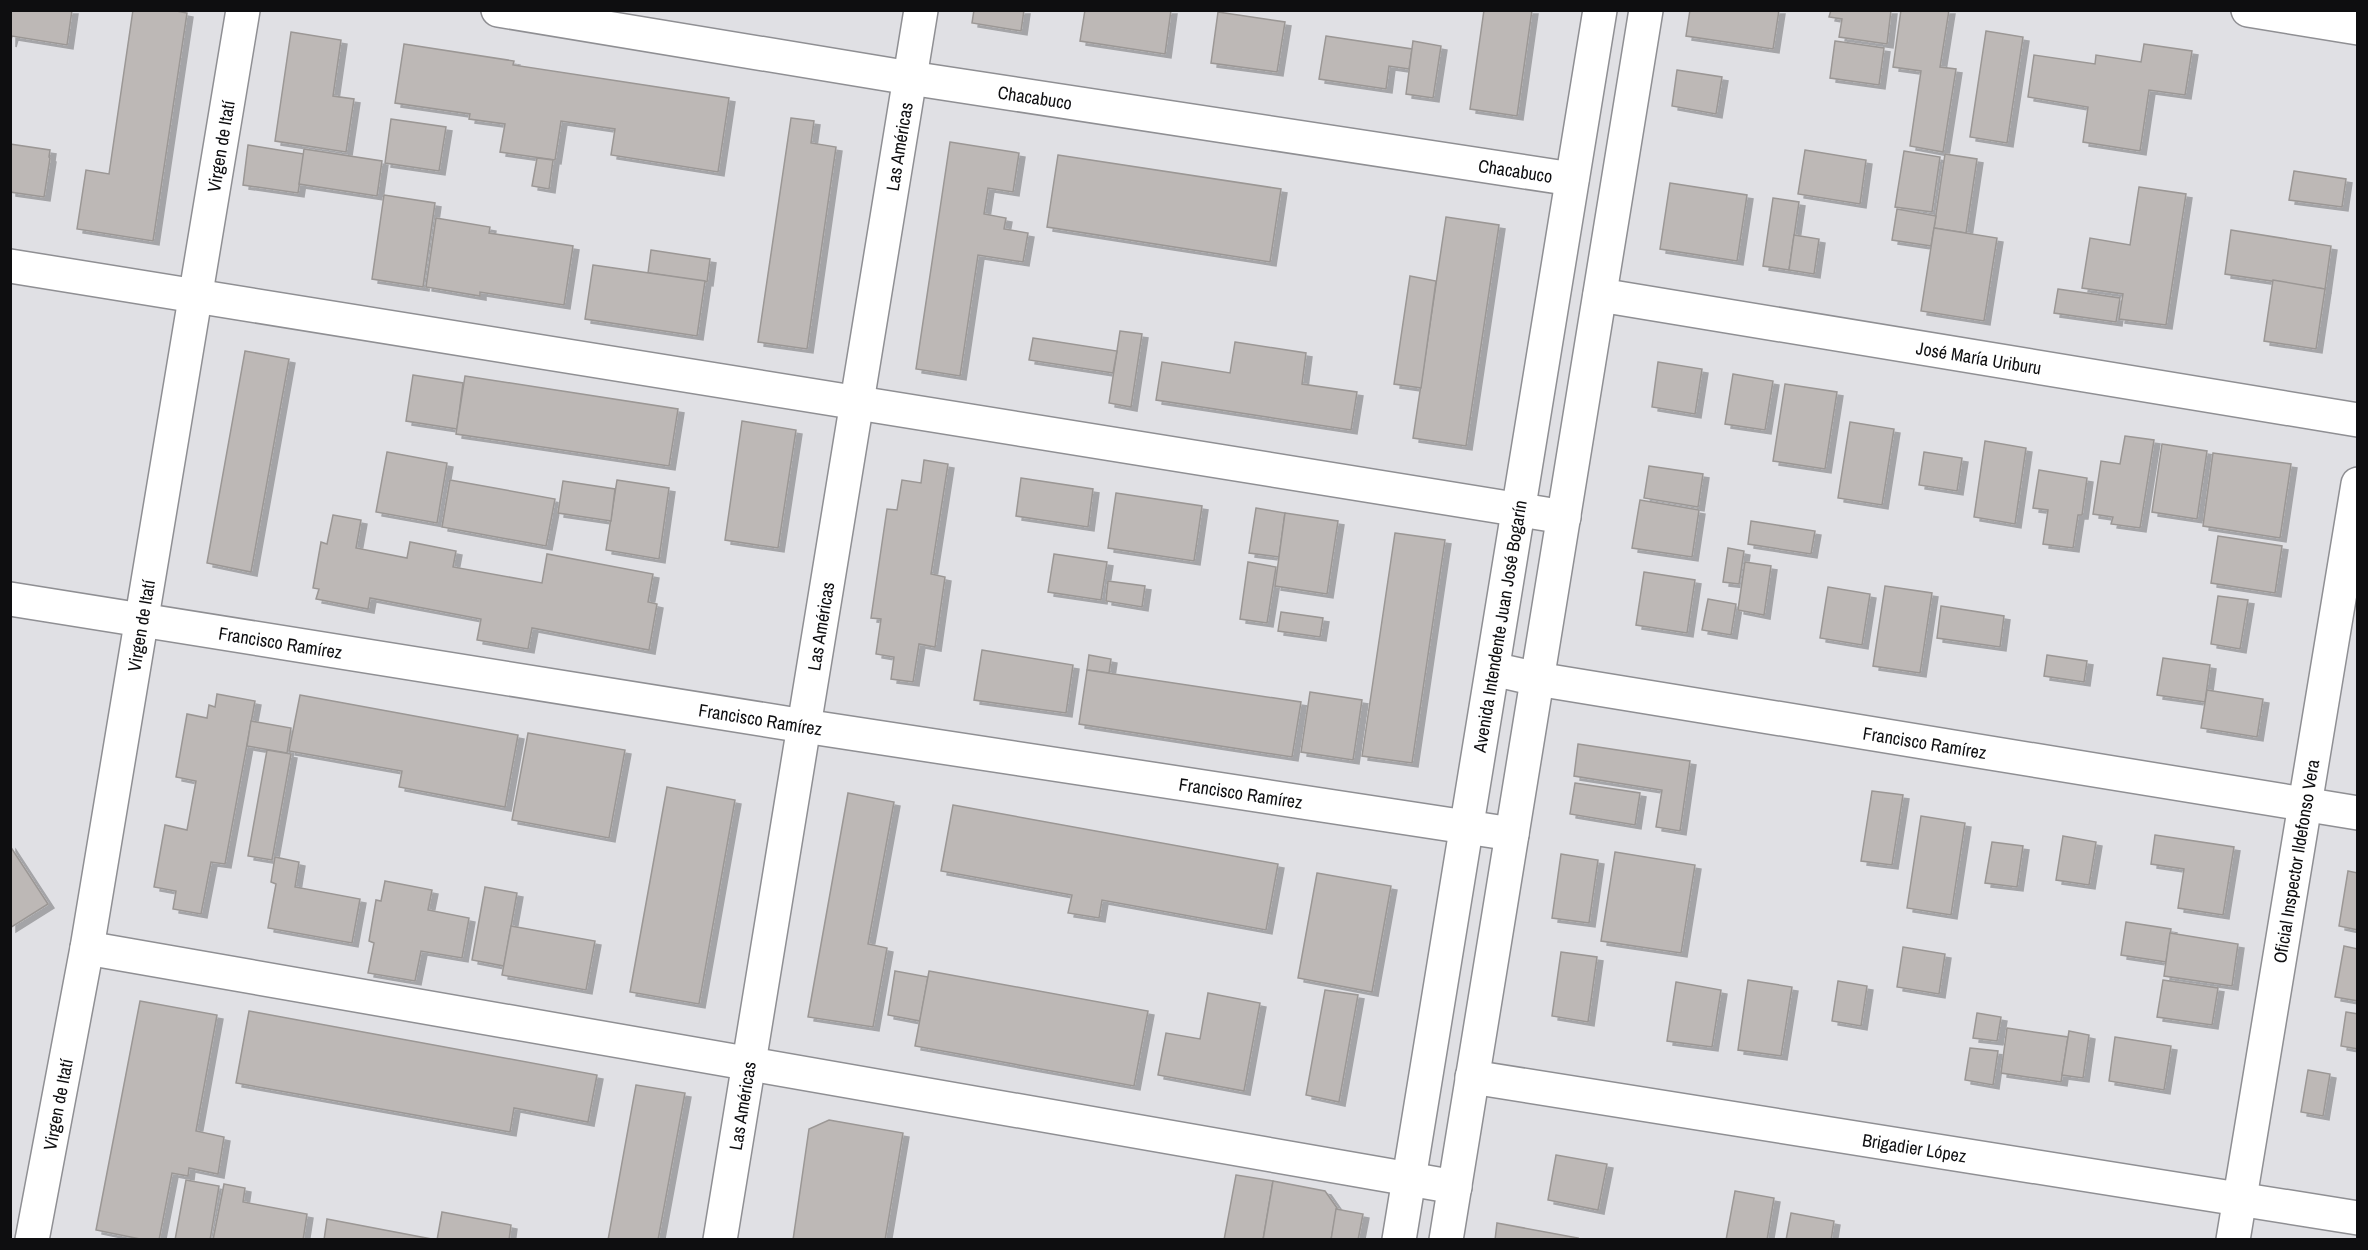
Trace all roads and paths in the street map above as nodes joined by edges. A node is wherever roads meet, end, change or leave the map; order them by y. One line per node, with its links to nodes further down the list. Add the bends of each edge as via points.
1 (243, 10): 12 (street, Virgen de Itatí)
2 (498, 10): 8 (street, Chacabuco)
3 (921, 10): 8 (street, Las Américas)
4 (1600, 10): 9 (street, Avenida Intendente Juan José Bogarín)
5 (1646, 10): 11 (street)
6 (2248, 10): 7 (street)
7 (2358, 28)
8 (910, 78): 9 (street, Chacabuco); 13 (street, Las Américas)
9 (1572, 179): 16 (street, Avenida Intendente Juan José Bogarín)
10 (10, 266): 12 (street)
11 (1600, 295): 14 (street, José María Uriburu); 17 (street)
12 (195, 296): 13 (street); 19 (street, Virgen de Itatí)
13 (857, 403): 16 (street); 22 (street, Las Américas)
14 (2358, 420)
15 (2358, 484): 23 (street, Oficial Inspector Ildefonso Vera)
16 (1518, 510): 17 (street); 20 (street, Avenida Intendente Juan José Bogarín)
17 (1564, 517): 21 (street)
18 (10, 599): 19 (street, Francisco Ramírez)
19 (141, 620): 22 (street, Francisco Ramírez); 27 (street, Virgen de Itatí)
20 (1493, 669): 21 (street, Francisco Ramírez); 25 (street, Avenida Intendente Juan José Bogarín)
21 (1537, 679): 23 (street, Francisco Ramírez); 26 (street)
22 (804, 726): 25 (street, Francisco Ramírez); 28 (street, Las Américas)
23 (2305, 805): 24 (street, Francisco Ramírez); 32 (street, Oficial Inspector Ildefonso Vera)
24 (2358, 813)
25 (1467, 827): 26 (street, Francisco Ramírez); 30 (street, Avenida Intendente Juan José Bogarín)
26 (1512, 834): 29 (street)
27 (87, 948): 28 (street); 34 (street, Virgen de Itatí)
28 (749, 1064): 30 (street); 35 (street, Las Américas)
29 (1472, 1077): 31 (street); 32 (street, Brigadier López)
30 (1409, 1179): 31 (street); 36 (street, Avenida Intendente Juan José Bogarín)
31 (1455, 1187): 37 (street)
32 (2240, 1200): 33 (street, Brigadier López); 38 (street, Oficial Inspector Ildefonso Vera)
33 (2358, 1218)
34 (32, 1239)
35 (720, 1239)
36 (1399, 1239)
37 (1446, 1239)
38 (2234, 1239)

